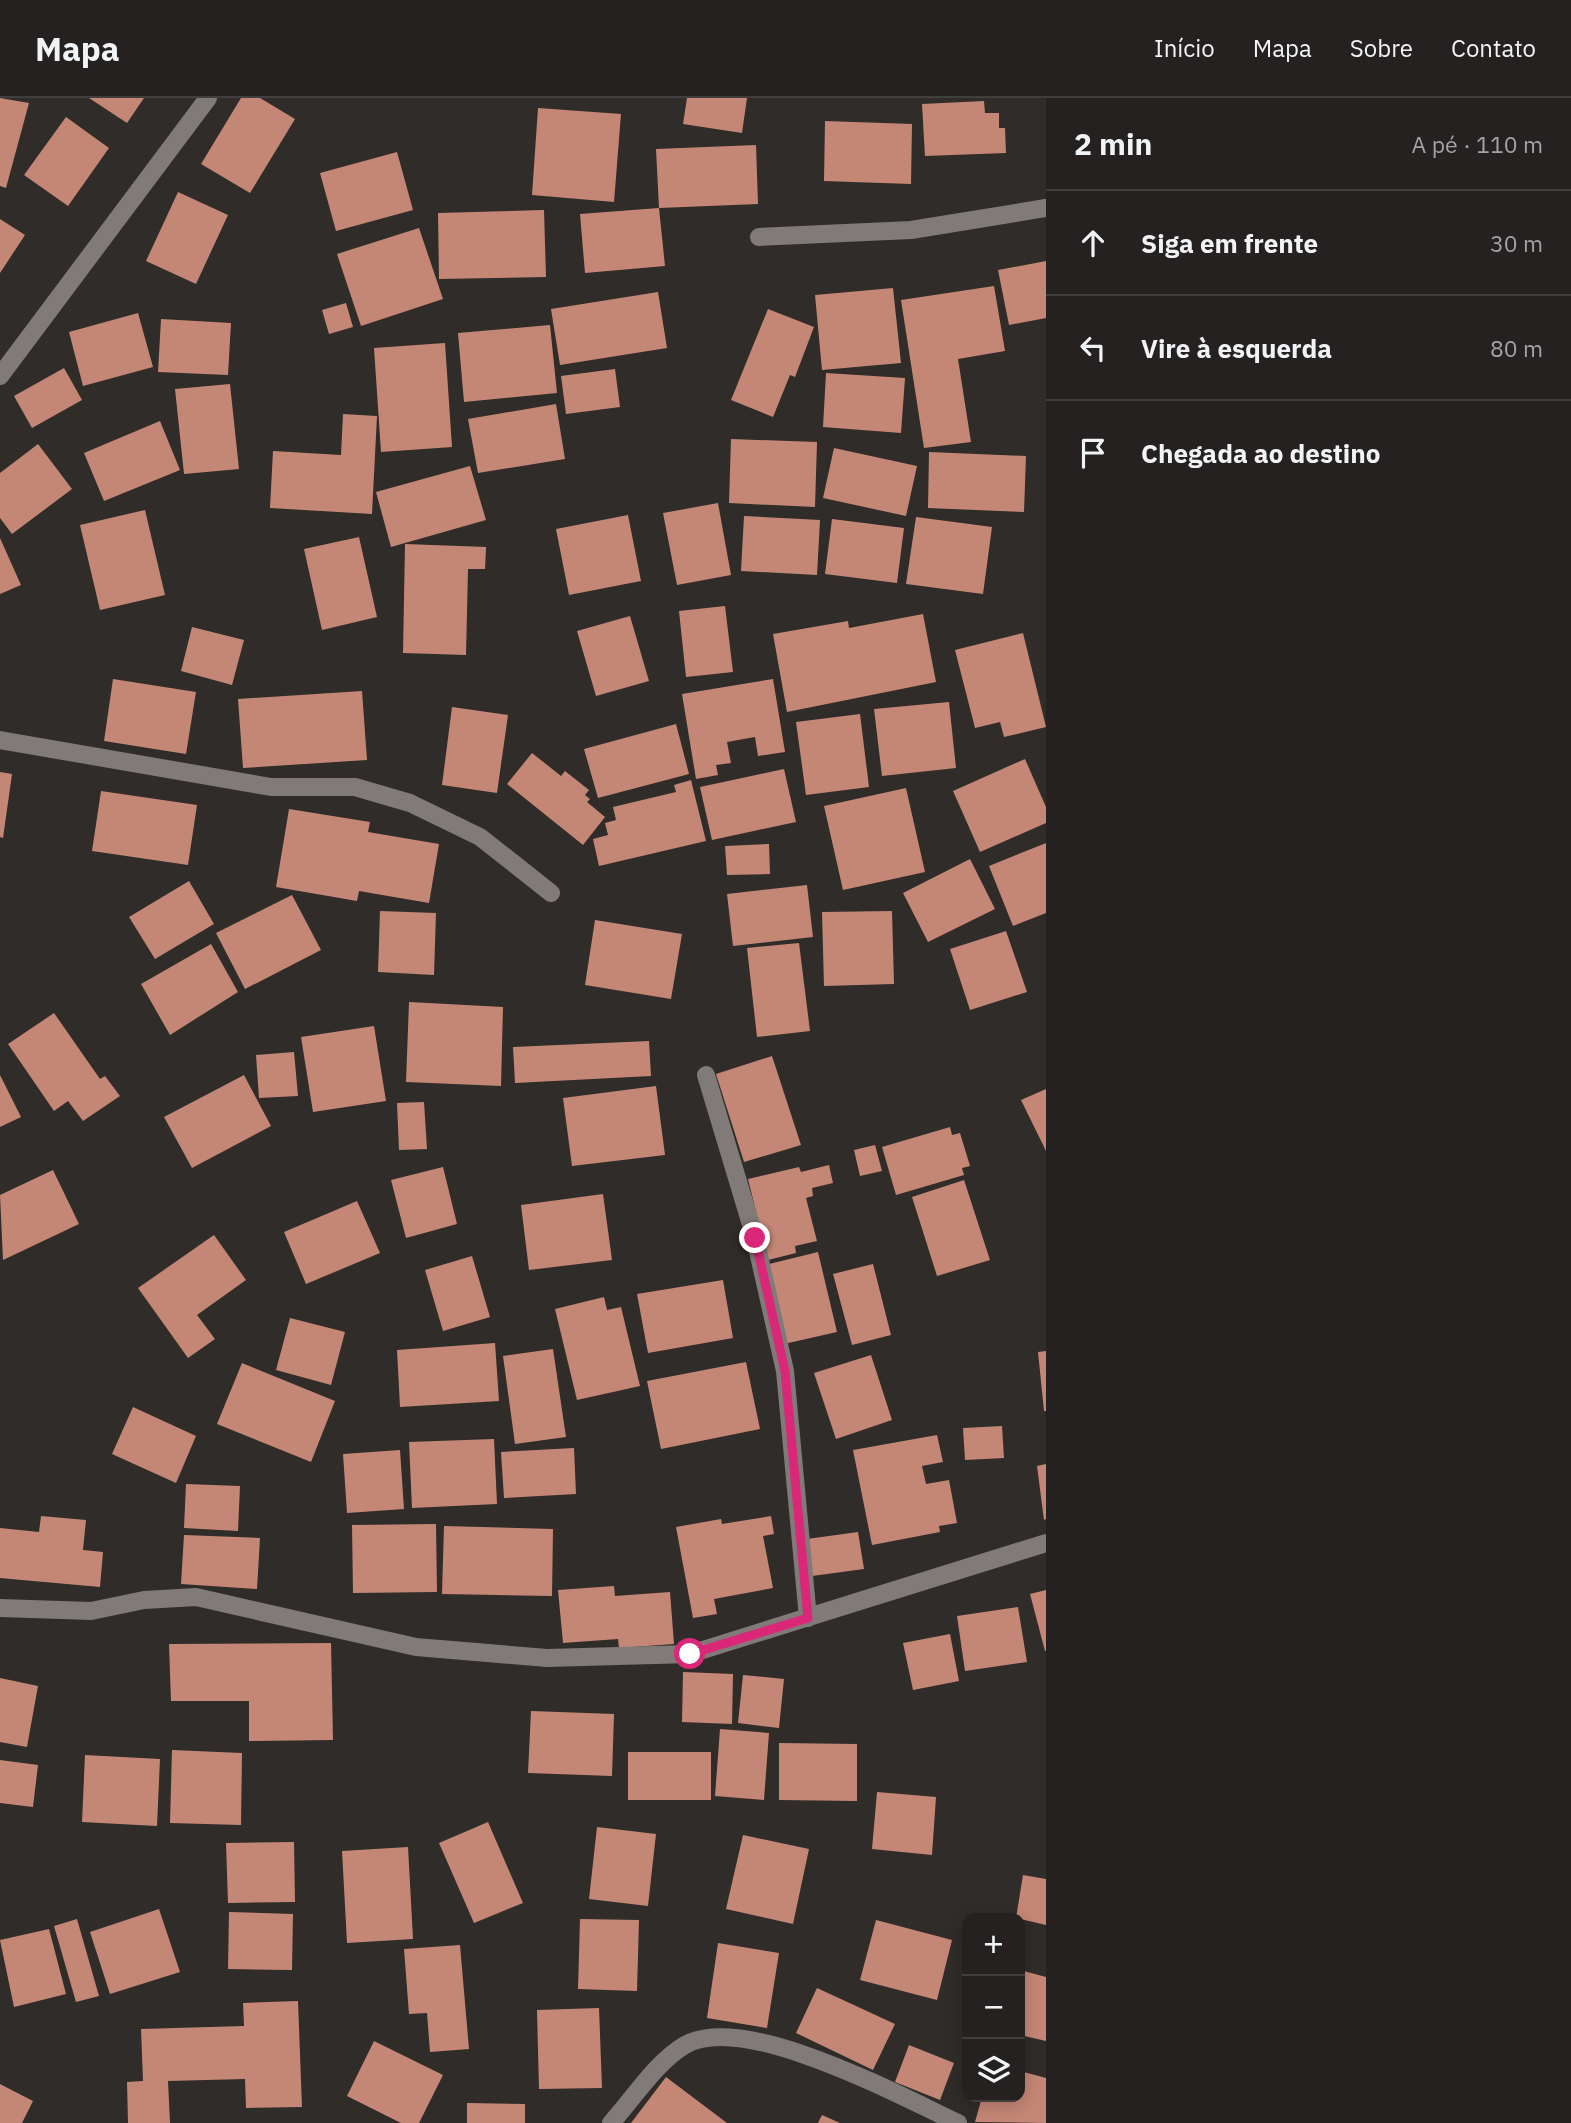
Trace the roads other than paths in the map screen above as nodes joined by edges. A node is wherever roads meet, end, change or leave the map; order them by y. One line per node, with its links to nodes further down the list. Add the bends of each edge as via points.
1 (208, 98): 4 (street)
2 (1046, 208): 3 (street, via 911,230)
3 (760, 237)
4 (0, 376)
5 (0, 740): 6 (street, via 271,787 355,787 410,803 480,837)
6 (551, 893)
7 (706, 1075): 10 (street, via 755,1238 785,1371)
8 (1046, 1543): 10 (street)
9 (0, 1608): 10 (street, via 90,1611 144,1600 195,1597 416,1647 547,1658 690,1654)
10 (808, 1618)
11 (611, 2123): 12 (street, via 666,2059 687,2044 715,2038 771,2042)
12 (958, 2123)

